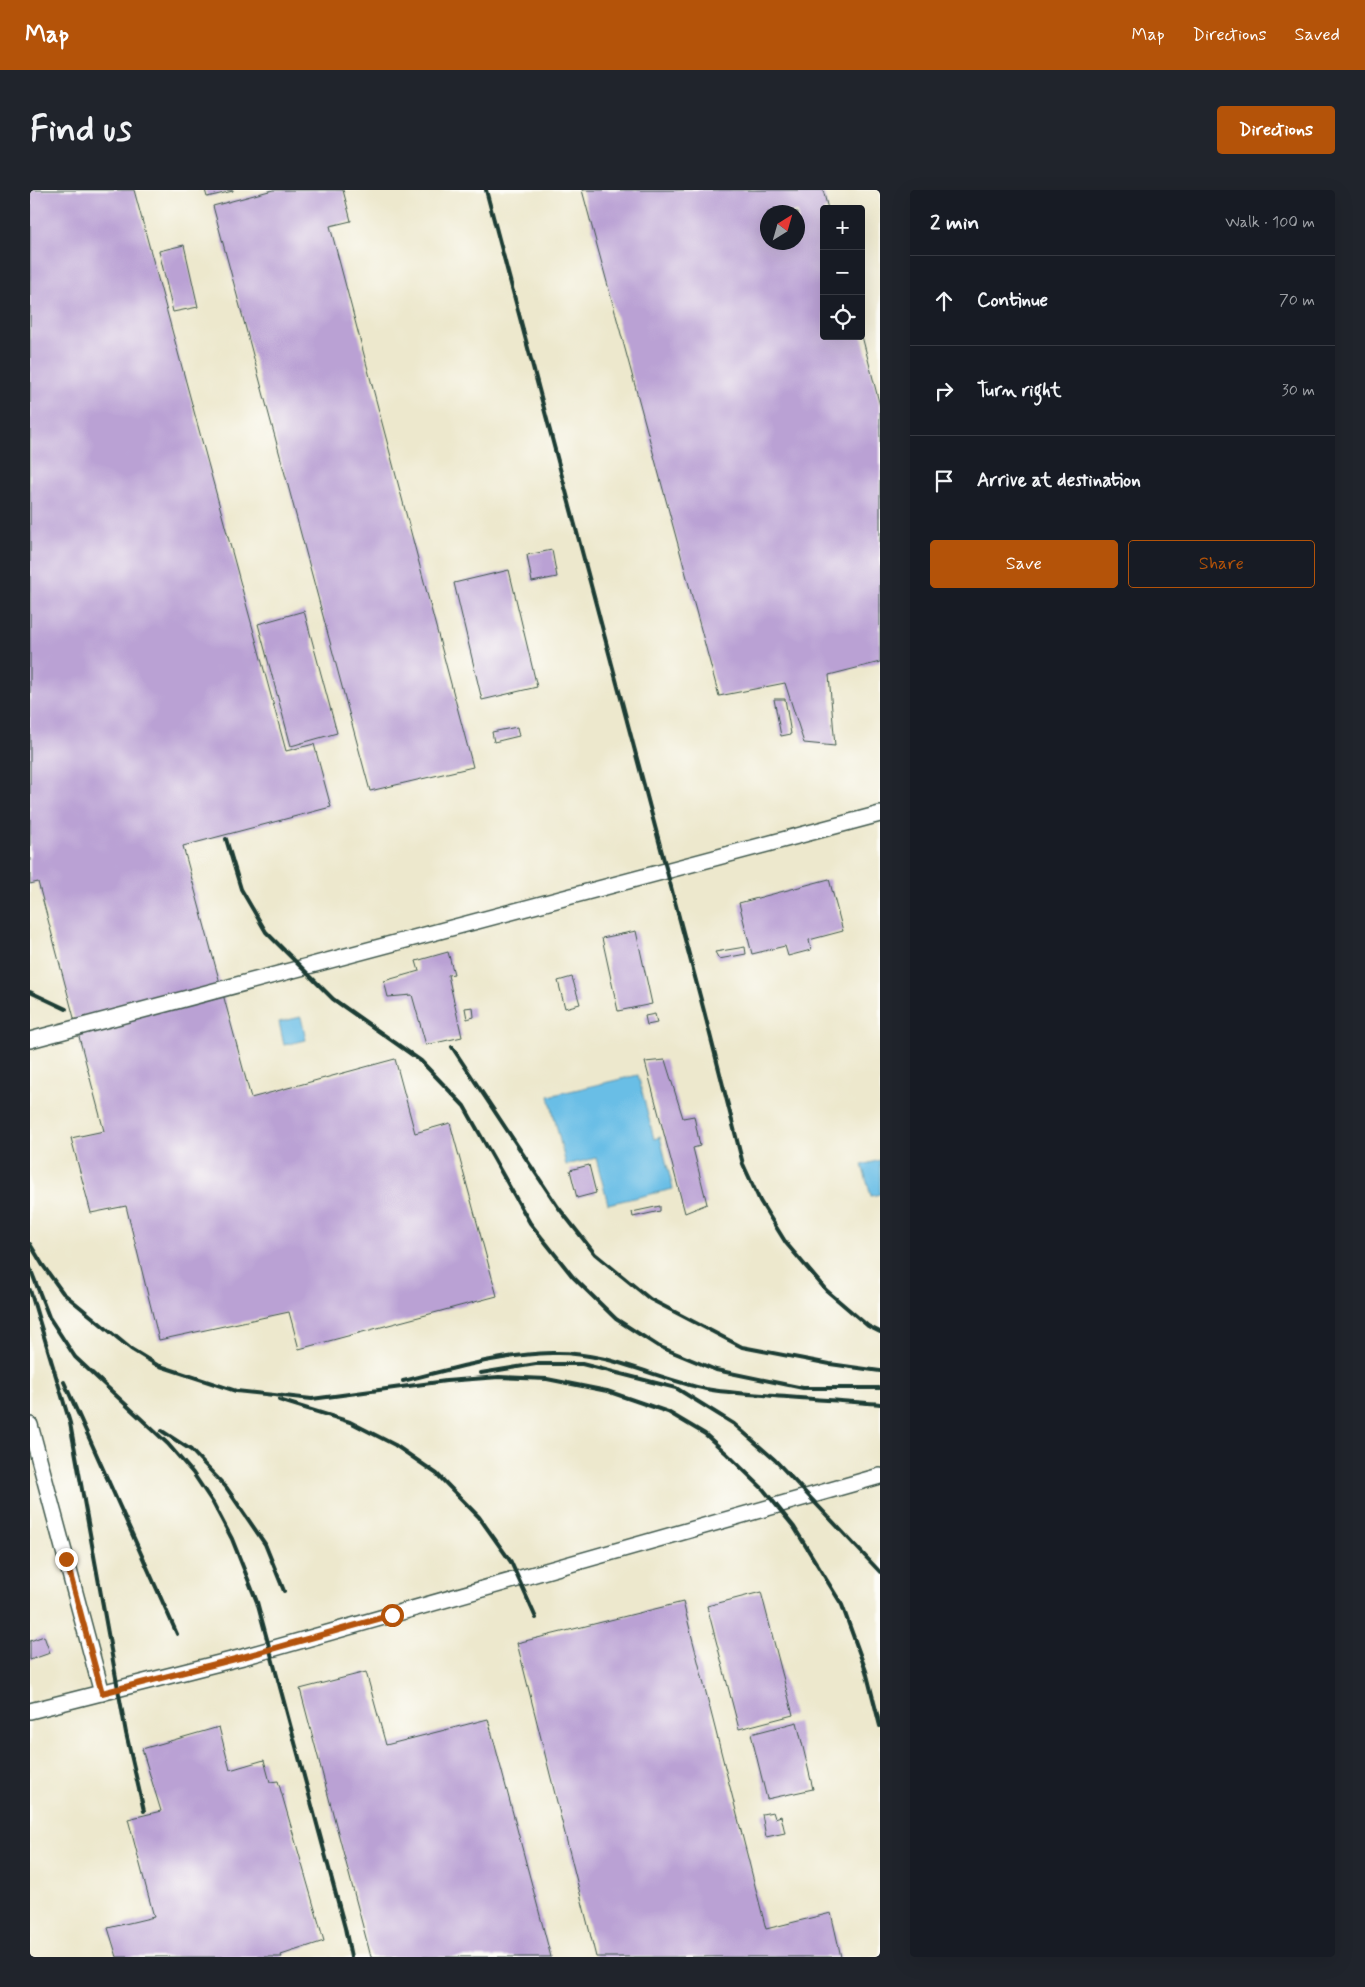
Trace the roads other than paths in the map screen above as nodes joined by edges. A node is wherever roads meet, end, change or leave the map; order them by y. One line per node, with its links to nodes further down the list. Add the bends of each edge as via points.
1 (880, 814): 2 (lane)
2 (30, 1040)
3 (30, 1425): 5 (lane)
4 (880, 1476): 5 (lane, via 243,1657)
5 (102, 1693): 6 (lane)
6 (30, 1711)

